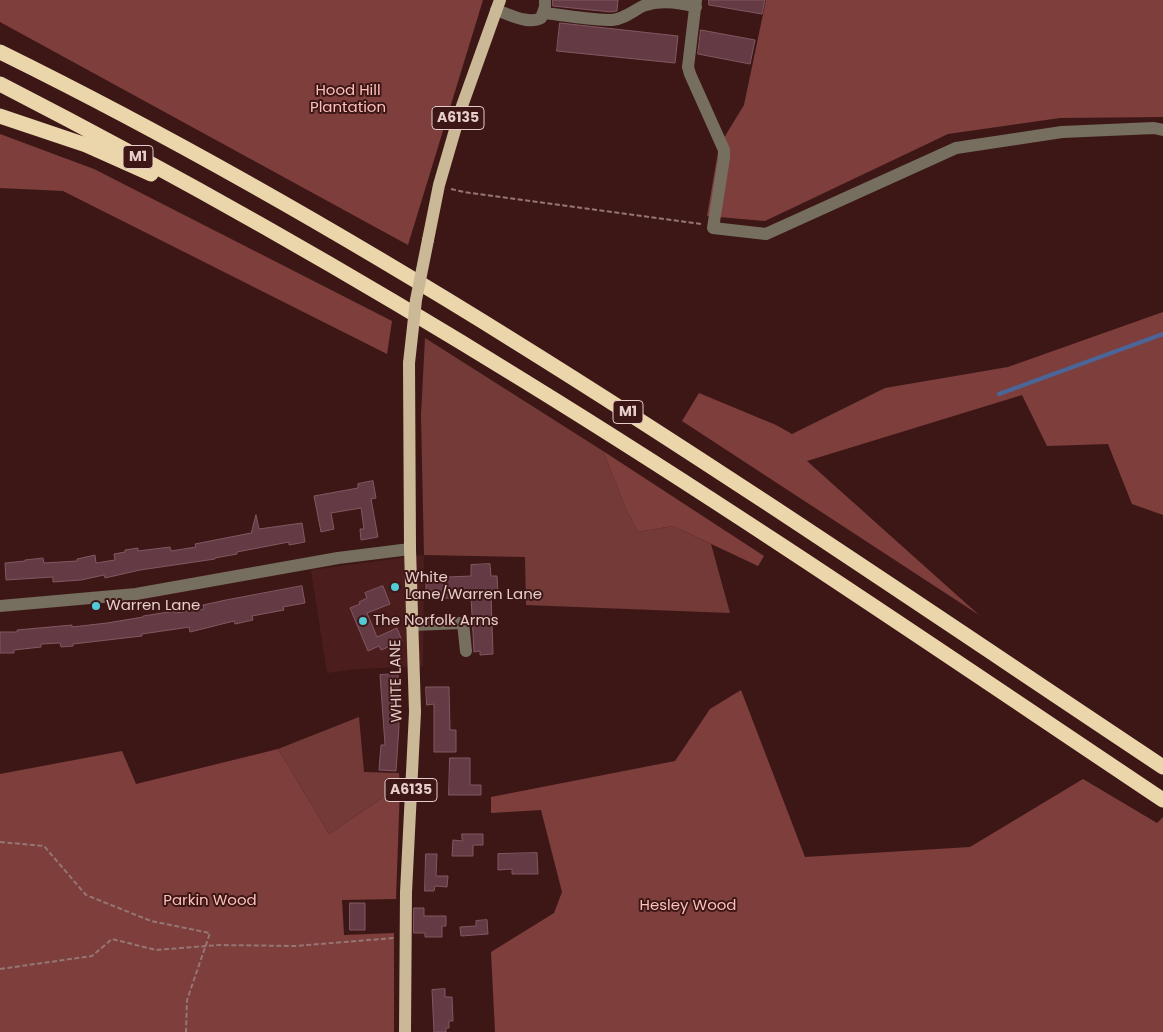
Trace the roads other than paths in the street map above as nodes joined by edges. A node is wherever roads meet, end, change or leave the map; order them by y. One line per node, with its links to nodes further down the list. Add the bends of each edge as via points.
1 (545, 0): 4 (street)
2 (696, 3): 4 (street, via 654,2 613,20); 10 (street, via 688,67 724,150 713,228 766,234 956,148 1062,132)
3 (498, 5): 4 (street, via 530,20 540,18); 12 (main road, WHITE LANE / A6135, bridge, via 462,106 439,185 416,300 409,363)
4 (543, 13)
5 (0, 43): 8 (highway, M1)
6 (0, 52): 8 (highway, M1)
7 (0, 84): 11 (highway, M1)
8 (74, 89): 16 (highway, M1, via 360,247 588,386)
9 (0, 116): 11 (highway, M1, via 86,145)
10 (1163, 130)
11 (274, 233): 17 (highway, M1, via 527,382 694,488)
12 (410, 549): 13 (street, via 338,558 136,594); 14 (main road, WHITE LANE / A6135)
13 (0, 606)
14 (412, 625): 15 (street, via 463,623); 18 (main road, WHITE LANE / A6135, via 415,712 406,892)
15 (466, 651)
16 (1163, 767)
17 (1163, 800)
18 (405, 1032)

